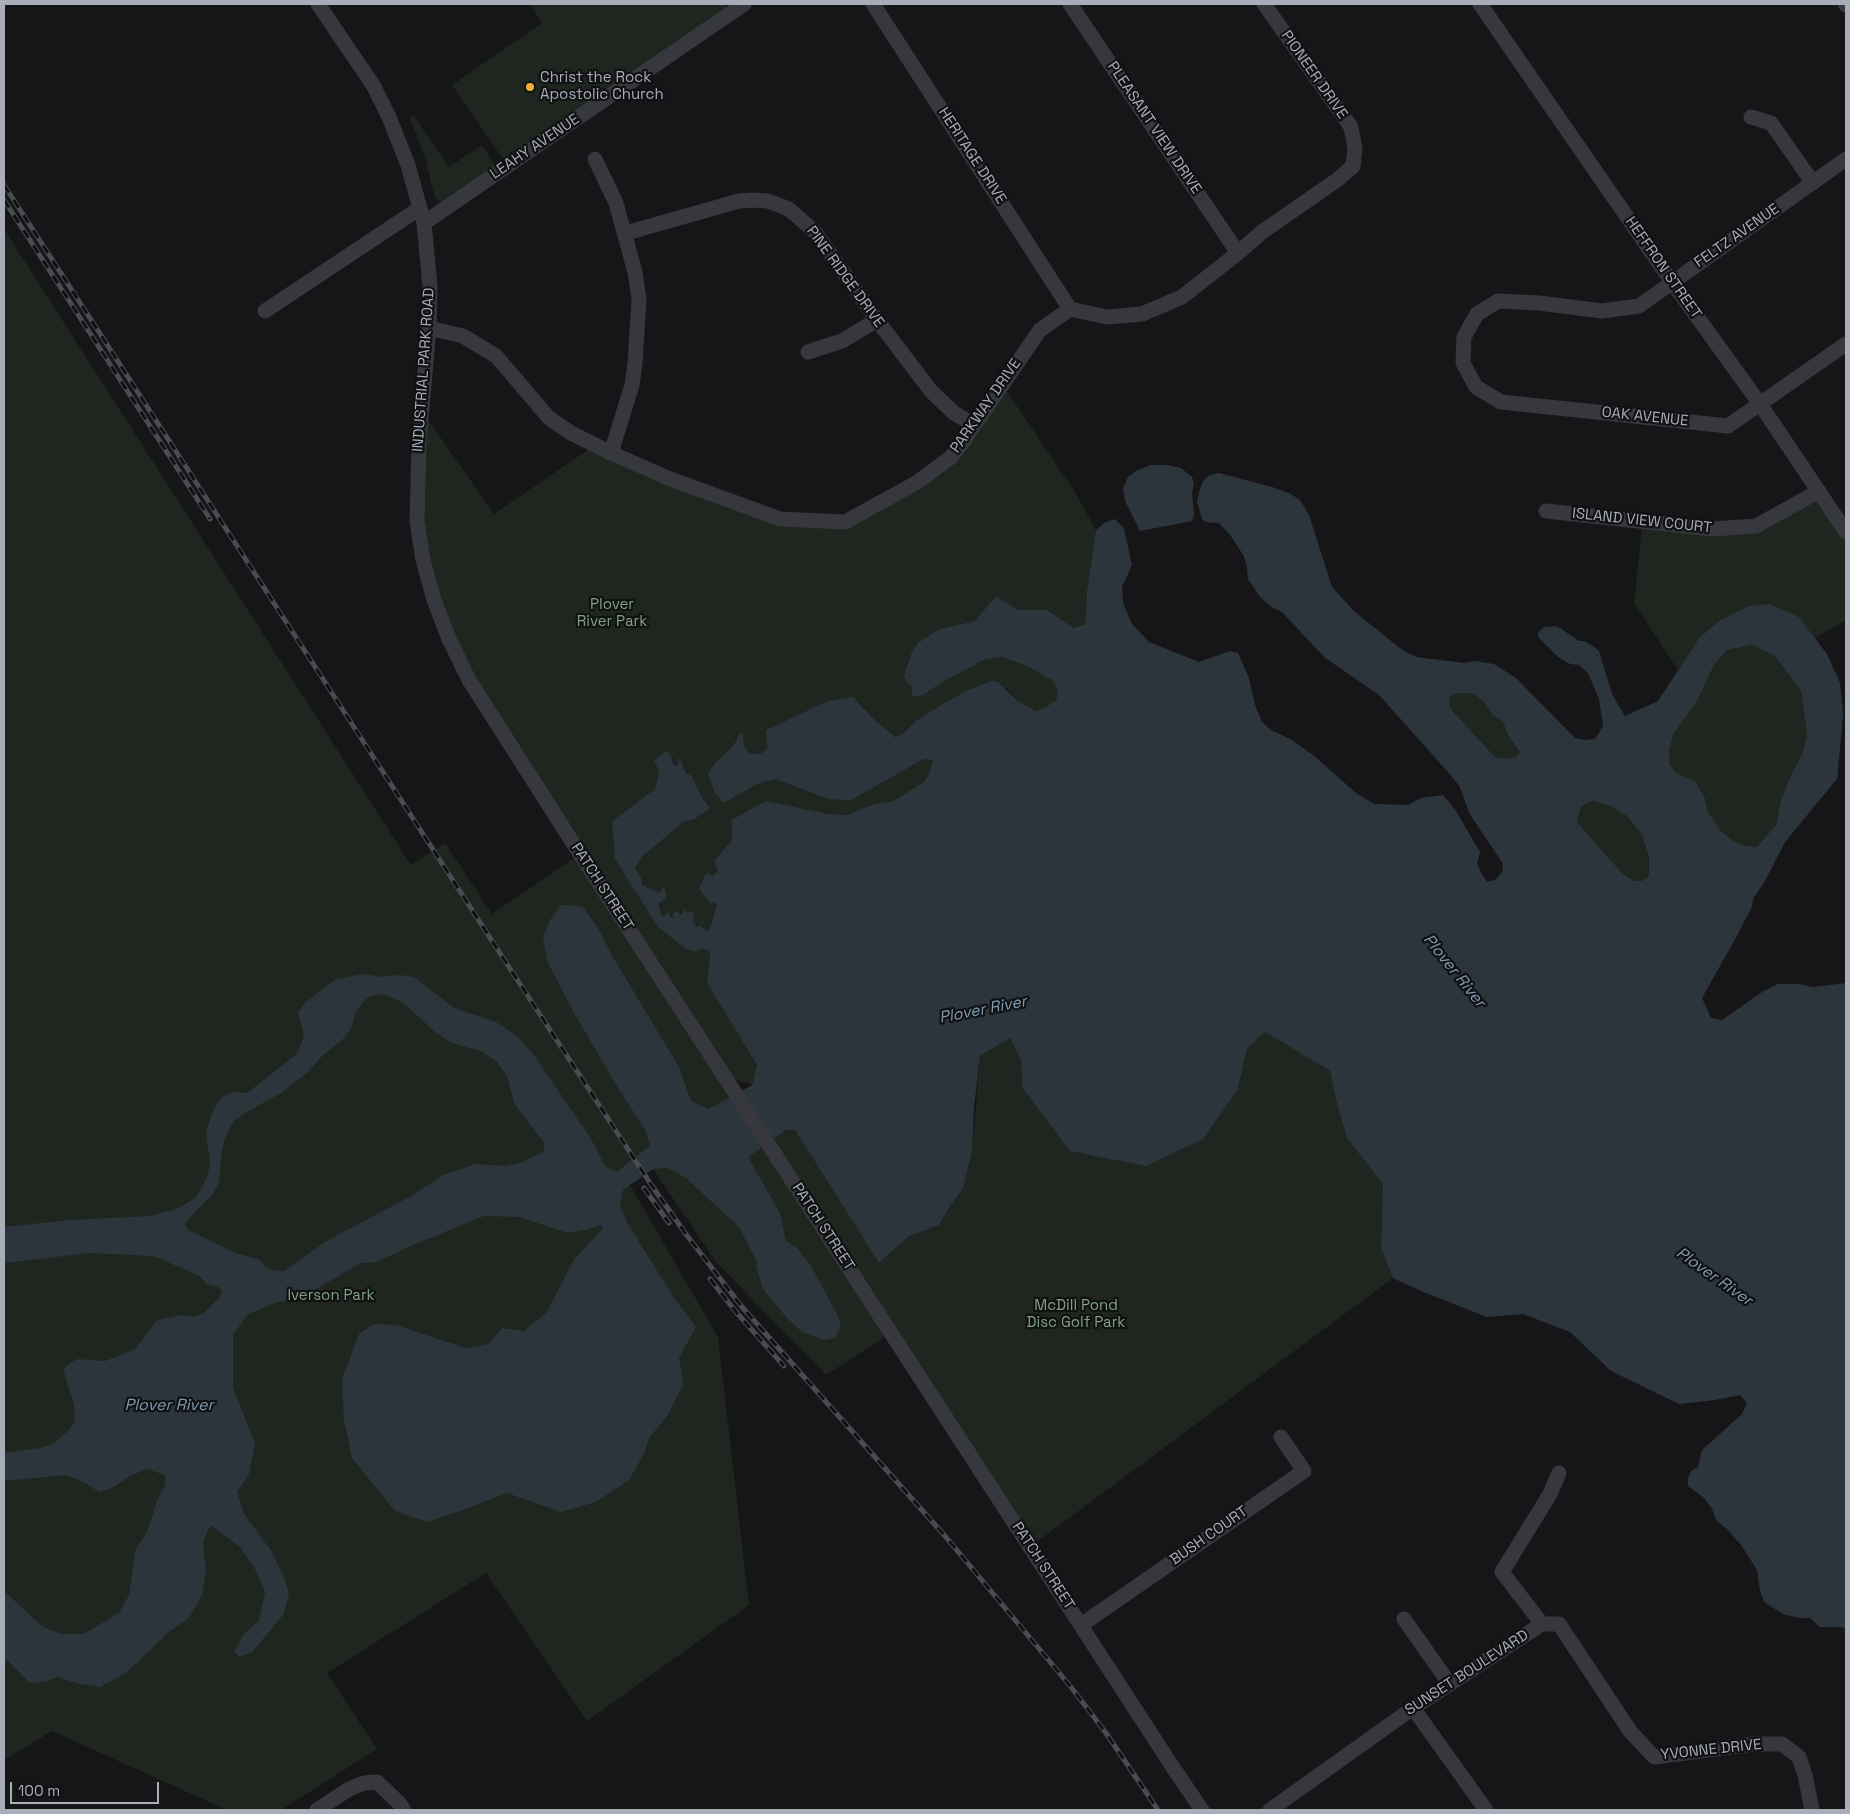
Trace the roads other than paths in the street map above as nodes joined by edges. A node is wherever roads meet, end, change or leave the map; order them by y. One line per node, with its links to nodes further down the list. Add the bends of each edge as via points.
1 (318, 4): 11 (street, INDUSTRIAL PARK ROAD, via 373,85 389,117 408,165)
2 (744, 4): 12 (street, LEAHY AVENUE)
3 (873, 4): 16 (street, HERITAGE DRIVE)
4 (1070, 4): 14 (street, PLEASANT VIEW DRIVE)
5 (1264, 4): 14 (street, PIONEER DRIVE, via 1351,127 1355,149 1353,166)
6 (1480, 4): 15 (street, HEFFRON STREET)
7 (1751, 117): 10 (street, via 1771,123)
8 (595, 159): 13 (street)
9 (1846, 159): 10 (street, FELTZ AVENUE)
10 (1813, 183): 15 (street, FELTZ AVENUE)
11 (420, 208): 12 (street, INDUSTRIAL PARK ROAD); 17 (street)
12 (424, 223): 19 (street, INDUSTRIAL PARK ROAD, via 430,286)
13 (626, 233): 18 (street, PINE RIDGE DRIVE, via 739,201 779,204 795,213 815,232); 25 (street, via 639,300 637,342 632,385)
14 (1238, 253): 16 (street, via 1182,297 1142,314 1107,318)
15 (1672, 282): 20 (street, FELTZ AVENUE, via 1639,306 1602,310 1498,301 1477,314); 23 (street, HEFFRON STREET)
16 (1070, 309): 24 (street, PARKWAY DRIVE, via 1040,330)
17 (265, 311)
18 (877, 320): 22 (street, via 842,341); 24 (street, PINE RIDGE DRIVE, via 931,391 954,413)
19 (429, 328): 25 (street, PARKWAY DRIVE, via 463,336 496,356 549,418); 29 (street, INDUSTRIAL PARK ROAD, via 419,442 417,521 423,560)
20 (1464, 337): 23 (street, OAK AVENUE, via 1463,363 1476,387 1501,402 1728,426)
21 (1846, 344): 23 (street, OAK AVENUE)
22 (808, 352)
23 (1760, 404): 26 (street, HEFFRON STREET)
24 (974, 425): 25 (street, PARKWAY DRIVE, via 950,458 933,471 896,496 845,522 780,519 668,478)
25 (611, 453)
26 (1819, 491): 27 (street, ISLAND VIEW COURT, via 1756,526 1712,529); 28 (street, HEFFRON STREET)
27 (1546, 511)
28 (1846, 532)
29 (449, 640): 34 (street, PATCH STREET, via 469,680 580,854)
30 (1281, 1437): 34 (street, BUSH COURT, via 1304,1471)
31 (1559, 1473): 33 (street, SUNSET BOULEVARD, via 1550,1494 1502,1572)
32 (1404, 1619): 35 (street)
33 (1542, 1624): 35 (street, SUNSET BOULEVARD); 42 (street, YVONNE DRIVE, via 1559,1624 1630,1731 1654,1757 1754,1744 1782,1744 1799,1757)
34 (1081, 1625): 39 (street, PATCH STREET)
35 (1449, 1683): 36 (street, SUNSET BOULEVARD)
36 (1413, 1708): 40 (street, SUNSET BOULEVARD); 41 (street)
37 (317, 1810): 38 (street, via 349,1790 364,1783 377,1782)
38 (404, 1810)
39 (1202, 1810)
40 (1270, 1810)
41 (1486, 1810)
42 (1812, 1810)

